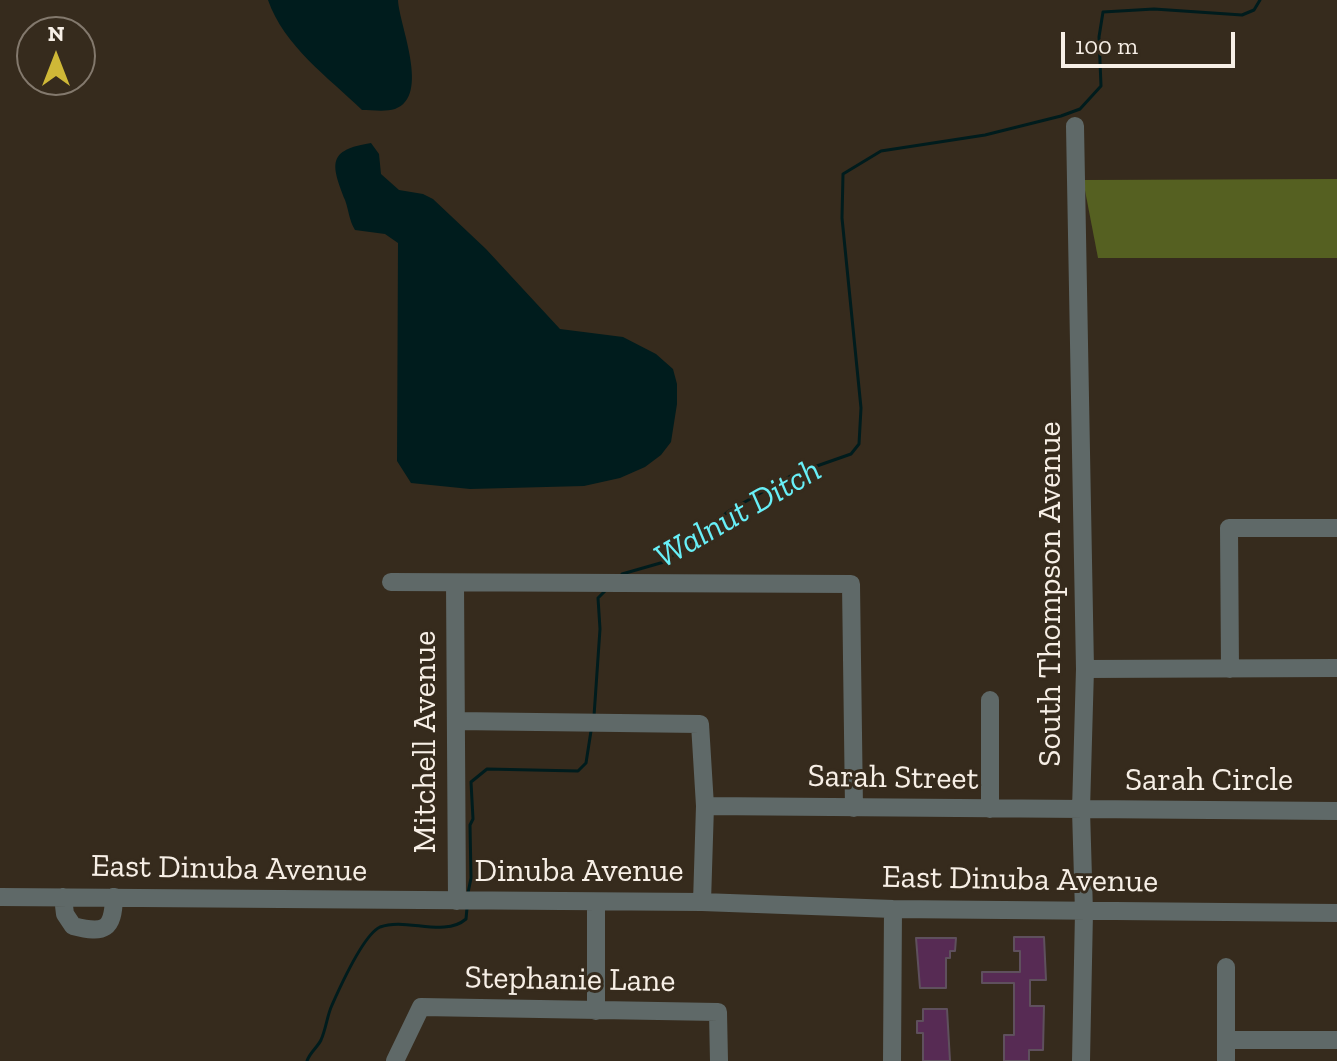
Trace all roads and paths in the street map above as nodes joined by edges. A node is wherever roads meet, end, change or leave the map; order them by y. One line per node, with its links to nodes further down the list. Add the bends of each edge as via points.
1 (1075, 126): 6 (street, South Thompson Avenue)
2 (1337, 528): 7 (street, via 1229,528)
3 (391, 582): 4 (street)
4 (455, 583): 9 (street, Mitchell Avenue); 11 (street, via 851,584)
5 (1337, 668): 7 (street)
6 (1085, 669): 7 (street); 13 (street, South Thompson Avenue)
7 (1230, 669)
8 (990, 700): 12 (street)
9 (456, 721): 10 (street, via 700,724); 18 (street, Mitchell Avenue)
10 (705, 806): 11 (street, Sarah Street); 19 (street)
11 (854, 808): 12 (street, Sarah Street)
12 (990, 809): 13 (street, Sarah Street)
13 (1081, 810): 14 (street, Sarah Circle); 22 (street, South Thompson Avenue)
14 (1337, 811)
15 (0, 897): 16 (street, East Dinuba Avenue)
16 (63, 897): 17 (street, East Dinuba Avenue); 17 (street, via 73,926 97,930 113,920)
17 (114, 897): 18 (street, East Dinuba Avenue)
18 (457, 901): 20 (street, Dinuba Avenue)
19 (702, 902): 20 (street, Dinuba Avenue); 21 (street, East Dinuba Avenue)
20 (596, 903): 25 (street)
21 (893, 909): 22 (street, East Dinuba Avenue); 30 (street)
22 (1084, 912): 23 (street, East Dinuba Avenue); 31 (street, South Thompson Avenue)
23 (1337, 913)
24 (1226, 967): 26 (street)
25 (596, 1011): 28 (street, Stephanie Lane, via 421,1007); 29 (street, Stephanie Lane, via 718,1012)
26 (1226, 1040): 27 (street); 32 (street)
27 (1337, 1040)
28 (395, 1061)
29 (719, 1061)
30 (892, 1061)
31 (1081, 1061)
32 (1226, 1061)

